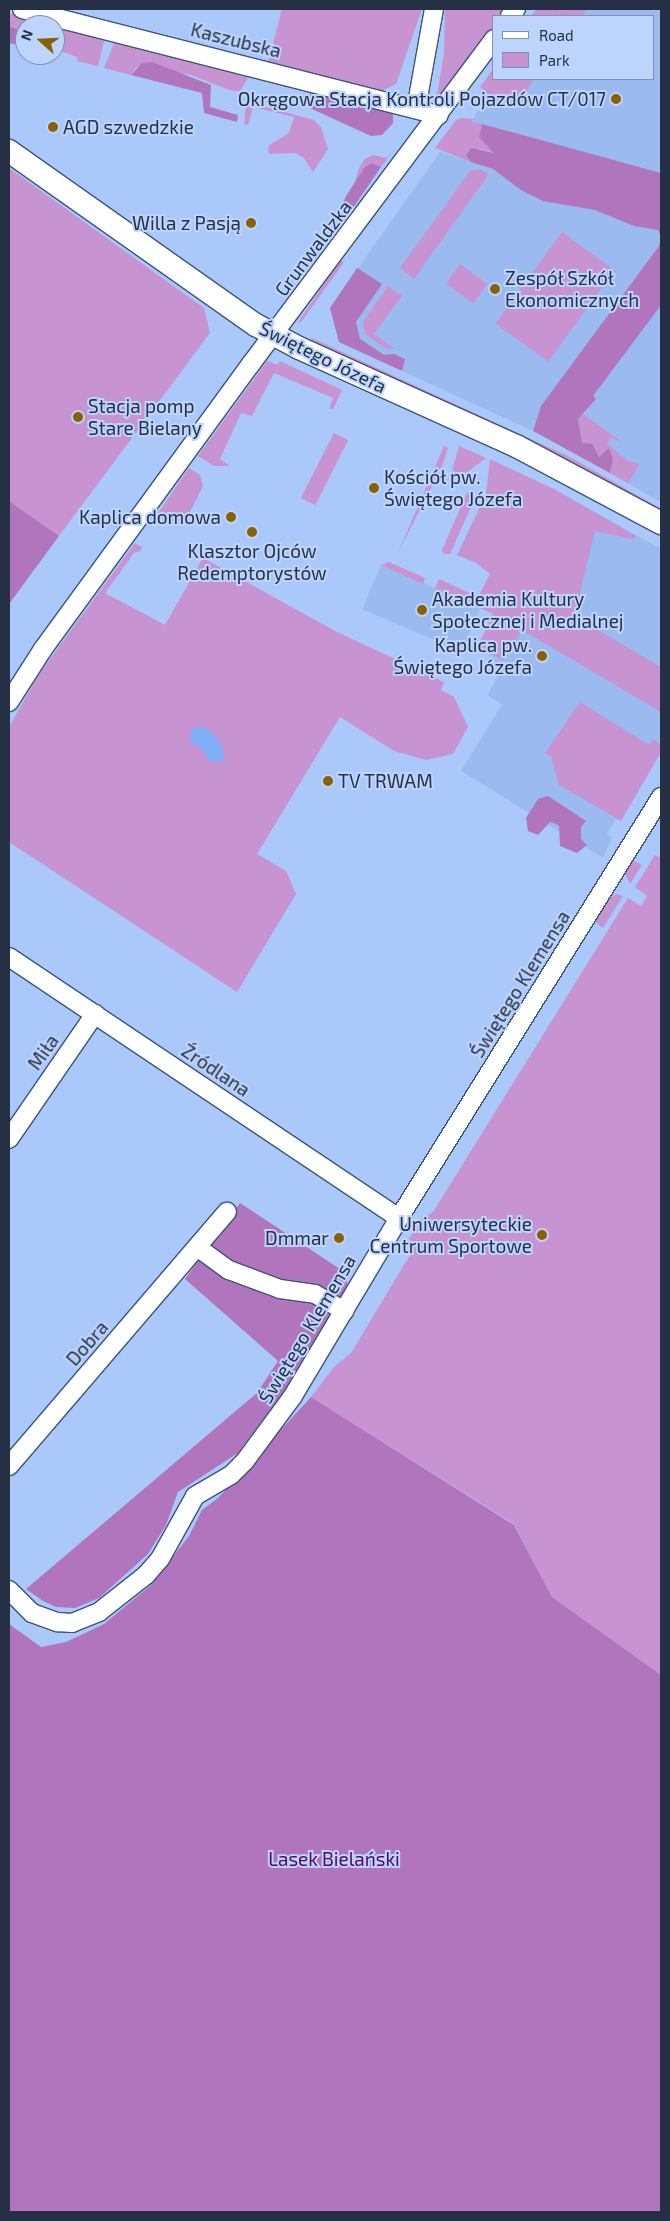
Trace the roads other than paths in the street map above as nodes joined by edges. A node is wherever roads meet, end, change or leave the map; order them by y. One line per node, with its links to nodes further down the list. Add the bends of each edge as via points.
1 (22, 9): 4 (street, Kaszubska)
2 (434, 9): 4 (street)
3 (492, 42): 5 (street, Grunwaldzka)
4 (416, 109): 5 (street, Kaszubska)
5 (439, 115): 7 (street, Grunwaldzka)
6 (9, 151): 7 (street, Świętego Józefa)
7 (274, 335): 8 (street, Świętego Józefa, via 512,444); 9 (street, Grunwaldzka, via 44,648)
8 (661, 522)
9 (9, 702)
10 (661, 796): 15 (street, Świętego Klemensa)
11 (9, 957): 12 (street, Źródlana)
12 (95, 1014): 13 (street, Miła); 15 (street, Źródlana)
13 (9, 1139)
14 (227, 1212): 16 (street, Dobra)
15 (399, 1218): 17 (street, Świętego Klemensa)
16 (197, 1247): 17 (street, via 229,1270 280,1289 315,1294); 18 (street, Dobra)
17 (345, 1312): 19 (street, Świętego Klemensa, via 278,1418 231,1475 192,1500 168,1548 146,1575 99,1612 72,1623 40,1617)
18 (9, 1466)
19 (12, 1599)

